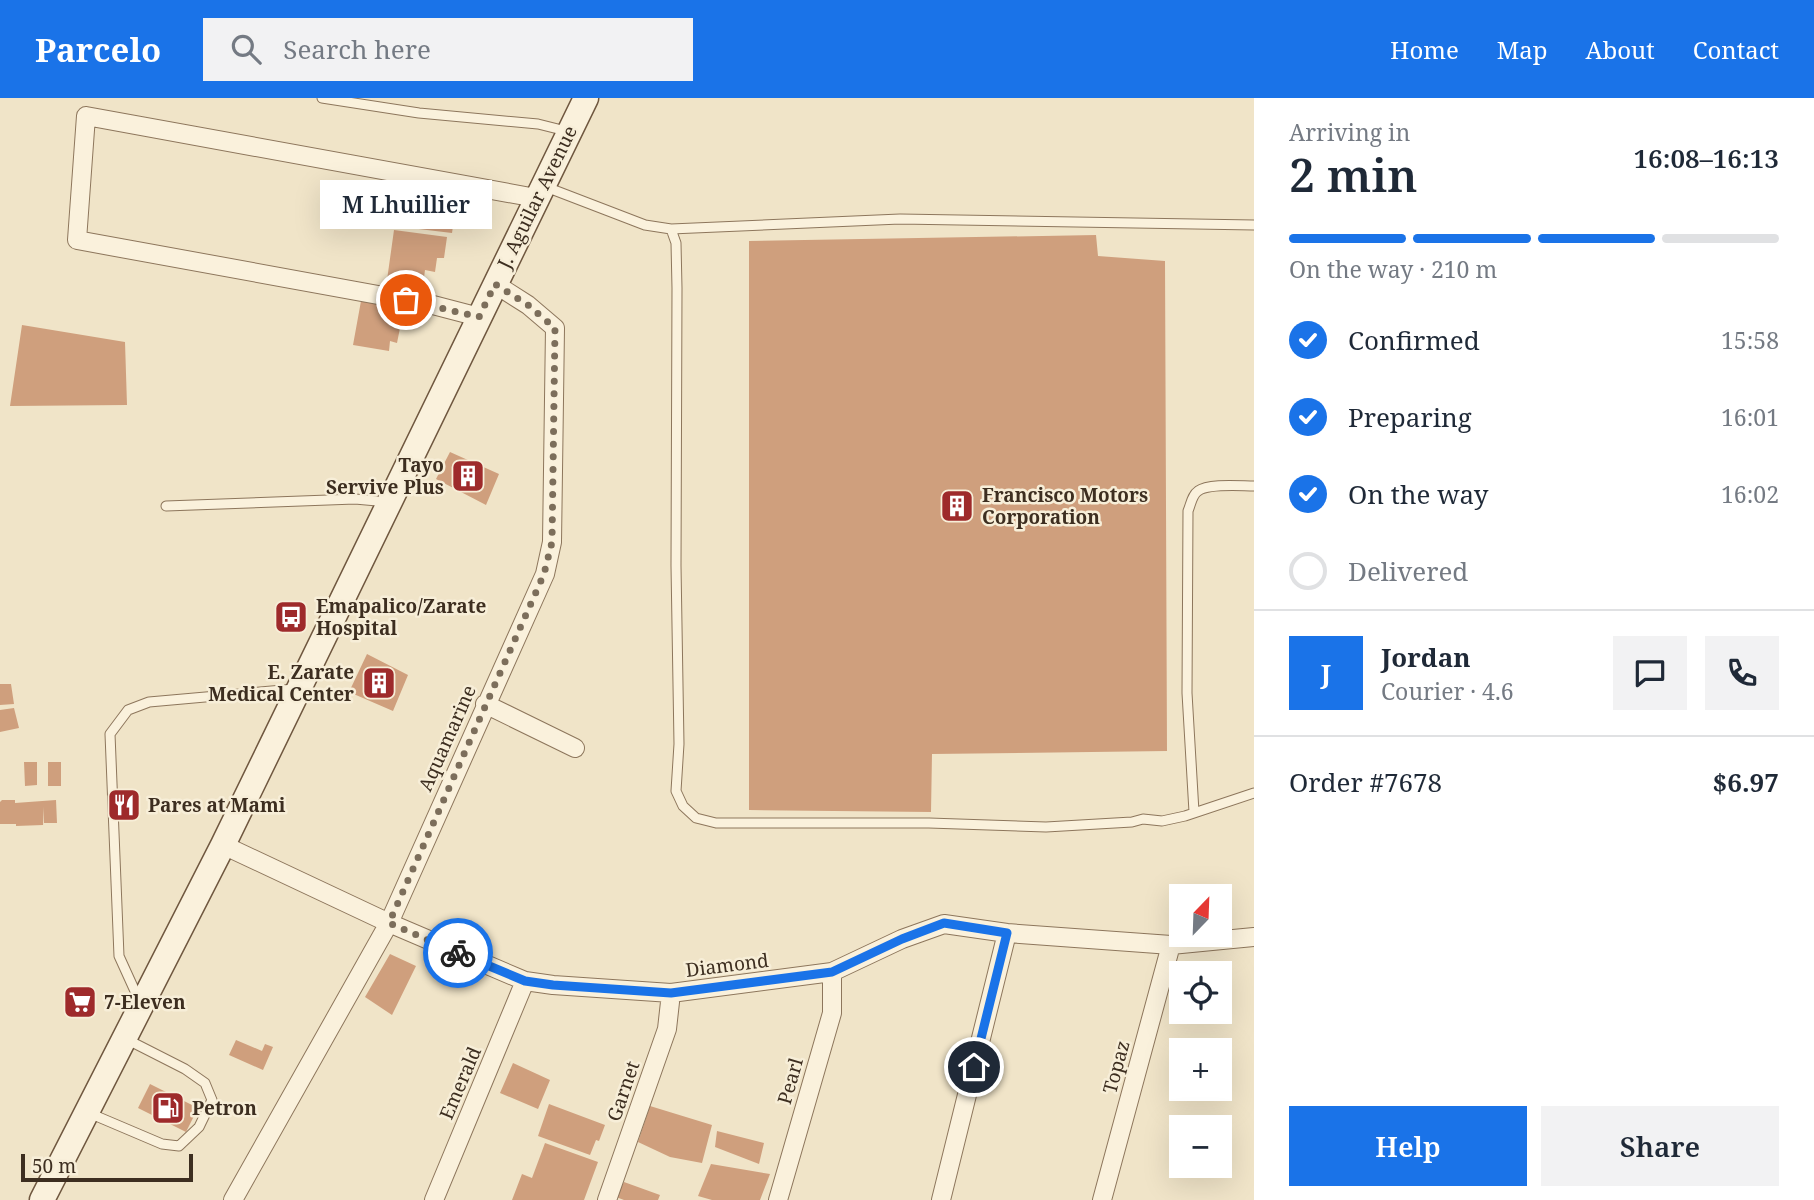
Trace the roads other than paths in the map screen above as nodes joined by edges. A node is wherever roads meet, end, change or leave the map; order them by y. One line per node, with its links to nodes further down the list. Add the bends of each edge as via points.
1 (322, 98): 3 (lane, via 538,124)
2 (586, 98): 3 (main road, J. Aguilar Avenue)
3 (570, 132): 4 (main road, J. Aguilar Avenue)
4 (539, 192): 6 (lane); 7 (main road, J. Aguilar Avenue); 8 (street, via 86,116 76,240)
5 (1254, 225): 6 (lane, via 900,219)
6 (671, 229): 16 (lane, via 677,268 676,792 683,806 702,821 729,823 929,822 1046,827 1162,821)
7 (495, 284): 8 (main road, J. Aguilar Avenue); 13 (street, Aquamarine, via 555,328 552,542 544,574)
8 (479, 317): 10 (main road, J. Aguilar Avenue)
9 (1254, 486): 16 (lane, via 1200,489 1188,511 1187,693)
10 (390, 502): 11 (lane, via 355,499); 12 (main road, J. Aguilar Avenue)
11 (166, 506)
12 (299, 688): 17 (main road, J. Aguilar Avenue); 27 (lane, via 149,702 128,710 110,734 119,956)
13 (485, 704): 14 (street); 18 (street, Aquamarine)
14 (575, 748)
15 (1254, 793): 16 (lane)
16 (1194, 812)
17 (223, 845): 18 (street, Diamond); 27 (main road, J. Aguilar Avenue)
18 (389, 923): 25 (street, Diamond); 31 (street, Aquamarine)
19 (1007, 933): 22 (street, Diamond); 24 (street, Diamond, via 944,923); 35 (street)
20 (1254, 937): 21 (street, Diamond)
21 (1232, 939)
22 (1169, 945)
23 (1170, 947): 36 (street, Topaz)
24 (832, 972): 26 (street, Diamond); 34 (street, Pearl, via 832,1013)
25 (525, 981): 26 (street, Diamond); 32 (street, Emerald)
26 (671, 993): 33 (street, Garnet, via 667,1029)
27 (142, 1007): 28 (main road, J. Aguilar Avenue)
28 (125, 1038): 29 (main road, J. Aguilar Avenue); 29 (lane, via 205,1083 212,1100 199,1127 179,1146 162,1144)
29 (88, 1112): 30 (main road, J. Aguilar Avenue)
30 (42, 1200)
31 (233, 1200)
32 (434, 1200)
33 (607, 1200)
34 (778, 1200)
35 (941, 1200)
36 (1102, 1200)

